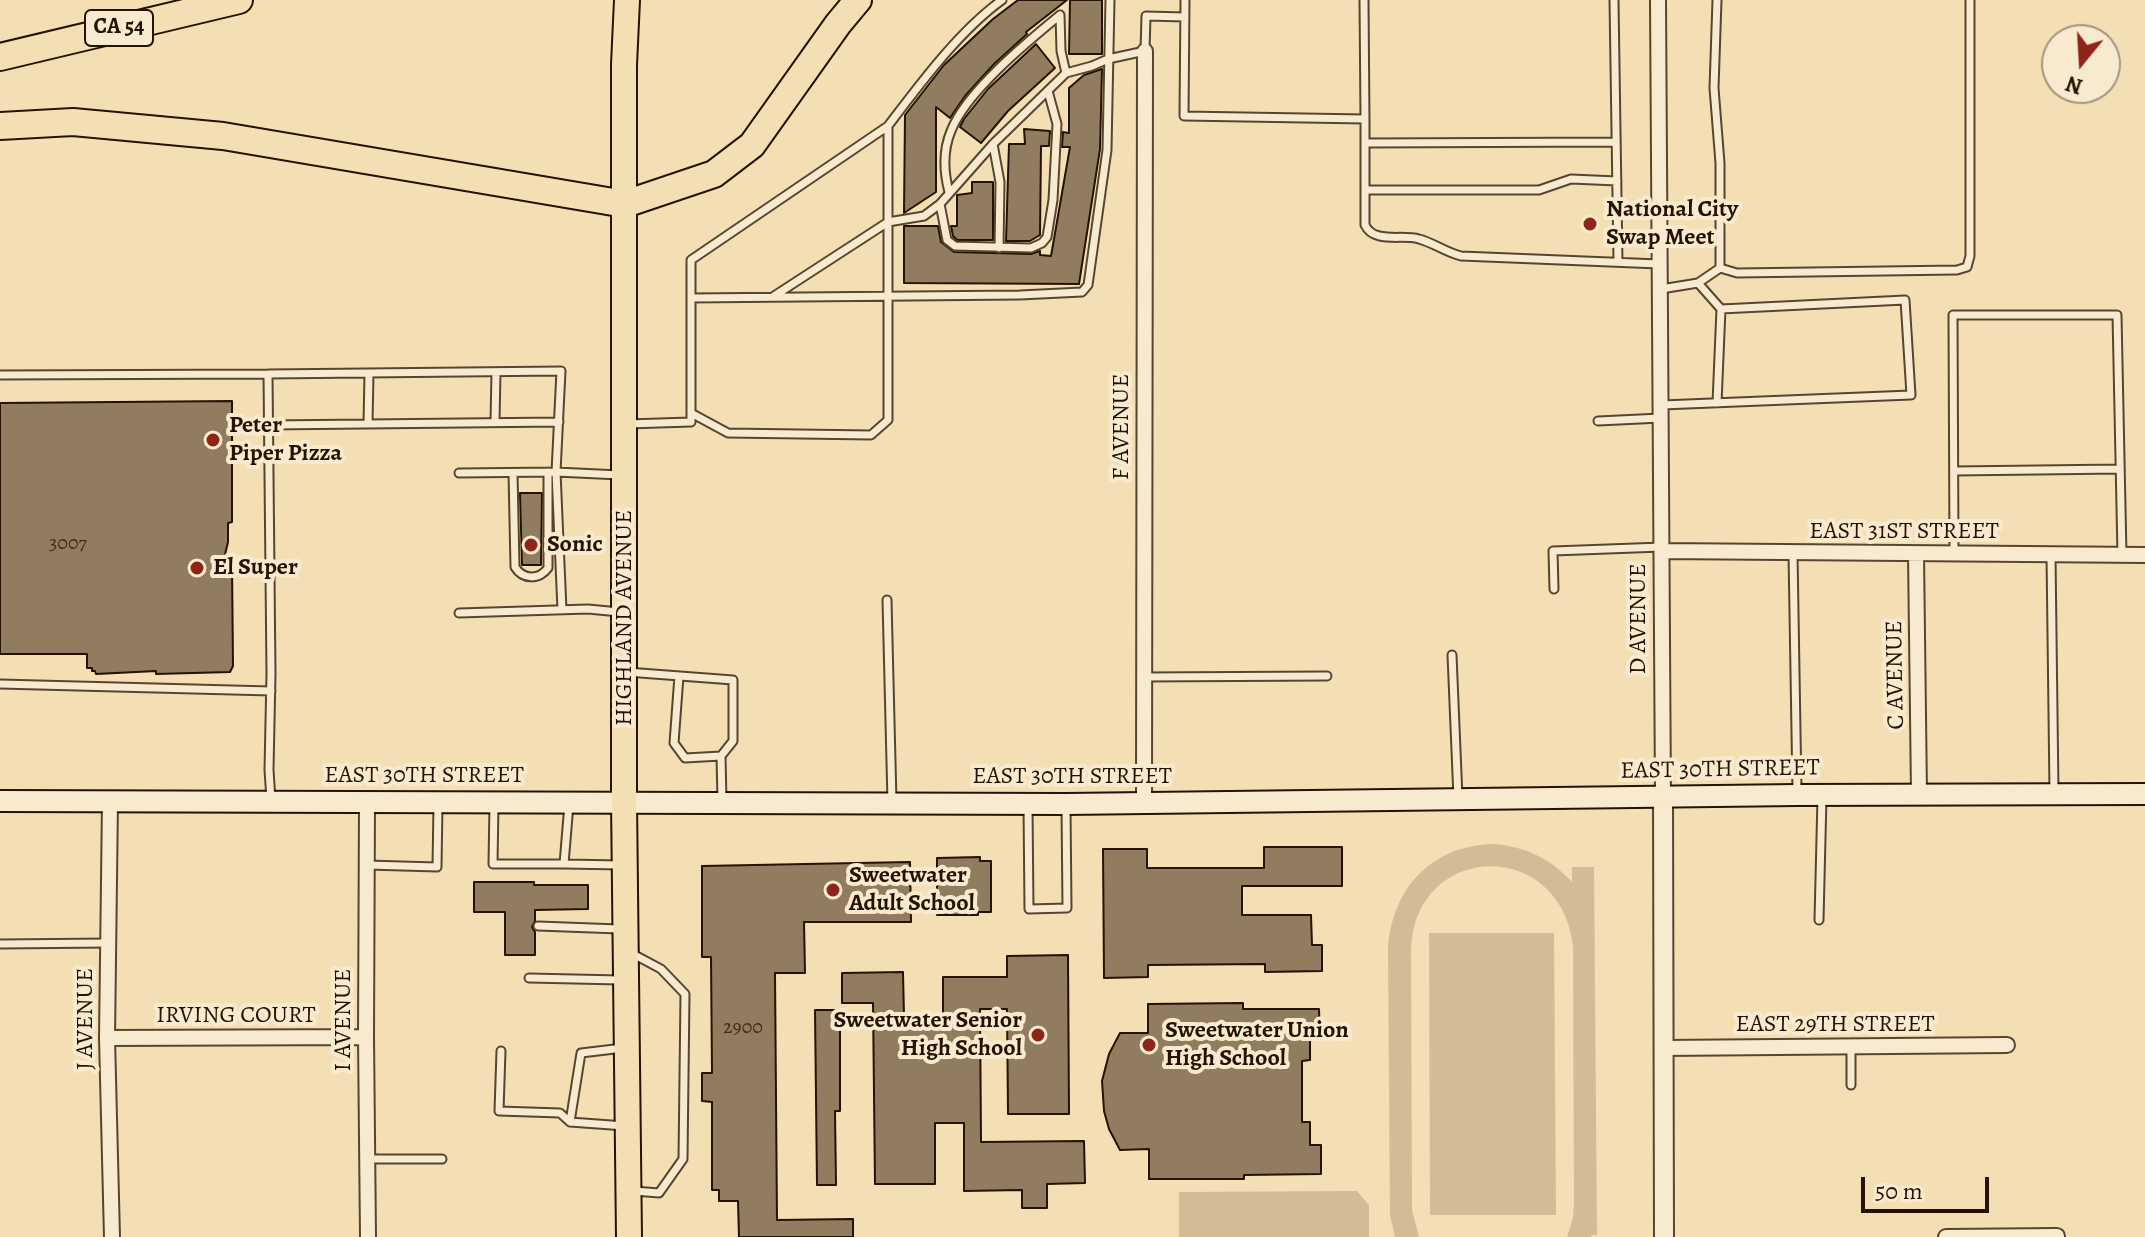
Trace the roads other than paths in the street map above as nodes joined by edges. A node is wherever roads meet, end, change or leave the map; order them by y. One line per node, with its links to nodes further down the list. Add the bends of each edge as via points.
1 (239, 0): 14 (highway, CA 54)
2 (627, 0): 27 (main road, HIGHLAND AVENUE)
3 (858, 0): 27 (highway, via 752,145 714,174)
4 (1002, 0): 20 (lane, via 980,16)
5 (1110, 0): 15 (lane)
6 (1185, 0): 12 (lane)
7 (1364, 0): 18 (lane)
8 (1614, 0): 21 (lane)
9 (1658, 0): 32 (street, D AVENUE)
10 (1717, 0): 33 (lane)
11 (1970, 0): 33 (lane, via 1967,267 1737,273)
12 (1185, 17): 13 (lane, via 1146,16); 18 (lane, via 1184,116)
13 (1145, 51): 15 (lane); 75 (street, F AVENUE)
14 (0, 57)
15 (1108, 59): 16 (lane); 37 (lane, via 1107,150 1088,285 1082,292)
16 (1066, 73): 17 (lane); 26 (lane, via 1060,15 967,103 948,140)
17 (1048, 91): 23 (lane); 30 (lane, via 1057,124 1047,237 1031,248)
18 (1365, 119): 22 (lane)
19 (0, 126): 27 (highway, via 73,122 223,136)
20 (888, 126): 29 (lane); 38 (lane, via 691,260)
21 (1616, 142): 22 (lane); 24 (lane)
22 (1365, 143): 25 (lane)
23 (993, 144): 26 (lane); 30 (lane, via 1000,182)
24 (1617, 181): 25 (lane, via 1571,179 1539,190); 31 (lane)
25 (1365, 190): 31 (lane, via 1365,225 1376,236 1416,238 1461,256)
26 (949, 192): 28 (lane)
27 (625, 204): 51 (main road, HIGHLAND AVENUE)
28 (940, 204): 29 (lane, via 924,216); 30 (lane, via 947,240 955,246)
29 (888, 222): 36 (lane); 37 (lane)
30 (999, 248)
31 (1618, 262): 32 (lane)
32 (1661, 264): 35 (street, D AVENUE)
33 (1720, 268): 34 (lane)
34 (1698, 283): 35 (lane); 39 (lane)
35 (1661, 289): 45 (street, D AVENUE)
36 (772, 297): 37 (lane); 38 (lane)
37 (888, 297): 46 (lane, via 888,420 871,435 728,433)
38 (691, 298): 46 (lane)
39 (1721, 309): 44 (lane); 44 (lane, via 1905,300 1911,395)
40 (496, 372): 41 (lane); 48 (lane); 49 (lane, via 561,371)
41 (369, 373): 42 (lane); 50 (lane)
42 (268, 374): 43 (lane); 52 (lane)
43 (0, 375)
44 (1717, 403): 45 (lane)
45 (1662, 412): 47 (lane); 59 (street, D AVENUE)
46 (691, 413): 51 (lane, via 691,422)
47 (1598, 421)
48 (495, 422): 49 (lane); 50 (lane)
49 (559, 422): 55 (lane)
50 (368, 424): 52 (lane)
51 (625, 424): 58 (main road, HIGHLAND AVENUE)
52 (268, 425): 77 (lane)
53 (2120, 469): 54 (lane); 54 (lane, via 2117,315 1953,315); 64 (lane)
54 (1954, 471): 62 (lane)
55 (552, 472): 57 (lane); 57 (lane, via 548,568 534,577 523,576 515,567); 58 (lane); 68 (lane)
56 (459, 473): 57 (lane)
57 (513, 473)
58 (625, 475): 69 (main road, HIGHLAND AVENUE)
59 (1662, 549): 60 (street, EAST 31ST STREET); 66 (lane, via 1553,551); 84 (street, D AVENUE)
60 (1793, 553): 61 (street, EAST 31ST STREET); 81 (lane)
61 (1916, 554): 62 (street, EAST 31ST STREET); 83 (street, C AVENUE)
62 (1954, 554): 63 (street, EAST 31ST STREET)
63 (2051, 555): 64 (street, EAST 31ST STREET); 79 (lane)
64 (2122, 555): 65 (street, EAST 31ST STREET)
65 (2145, 555)
66 (1554, 589)
67 (887, 600): 96 (lane)
68 (562, 610): 69 (lane); 70 (lane)
69 (625, 612): 72 (main road, HIGHLAND AVENUE)
70 (459, 613)
71 (1452, 655): 85 (lane)
72 (625, 671): 73 (lane); 88 (main road, HIGHLAND AVENUE)
73 (679, 676): 78 (lane, via 674,743 685,758); 78 (lane, via 733,680 733,741)
74 (1327, 676): 75 (lane)
75 (1144, 677): 95 (street, F AVENUE)
76 (0, 684): 77 (lane)
77 (271, 691): 89 (lane)
78 (721, 756): 92 (lane)
79 (2054, 794): 80 (main road, EAST 30TH STREET); 83 (main road, EAST 30TH STREET)
80 (2145, 794)
81 (1797, 795): 82 (main road, EAST 30TH STREET); 84 (main road, EAST 30TH STREET)
82 (1822, 795): 83 (main road, EAST 30TH STREET); 102 (lane)
83 (1919, 795)
84 (1663, 797): 85 (main road, EAST 30TH STREET); 114 (street, D AVENUE)
85 (1458, 800): 95 (main road, EAST 30TH STREET)
86 (0, 801): 87 (main road, EAST 30TH STREET)
87 (110, 801): 89 (main road, EAST 30TH STREET); 105 (street, J AVENUE)
88 (624, 801): 91 (main road, EAST 30TH STREET); 92 (main road, EAST 30TH STREET); 101 (main road, HIGHLAND AVENUE)
89 (272, 802): 93 (main road, EAST 30TH STREET)
90 (494, 802): 91 (main road, EAST 30TH STREET); 94 (main road, EAST 30TH STREET); 99 (lane, via 493,864)
91 (569, 802): 99 (lane)
92 (722, 802): 96 (main road, EAST 30TH STREET)
93 (367, 803): 94 (main road, EAST 30TH STREET); 100 (street, I AVENUE)
94 (438, 803): 100 (lane, via 437,867)
95 (1144, 803): 98 (main road, EAST 30TH STREET)
96 (892, 804): 97 (main road, EAST 30TH STREET)
97 (1028, 804): 98 (main road, EAST 30TH STREET); 98 (lane, via 1029,909 1067,908)
98 (1066, 804)
99 (564, 864): 101 (lane)
100 (367, 865): 109 (street, I AVENUE)
101 (625, 865): 104 (main road, HIGHLAND AVENUE)
102 (1819, 920)
103 (538, 926): 104 (lane)
104 (626, 940): 108 (main road, HIGHLAND AVENUE); 121 (lane, via 685,994 683,1159 659,1193)
105 (109, 943): 106 (lane); 110 (street, J AVENUE)
106 (0, 944)
107 (529, 978): 108 (lane)
108 (626, 980): 113 (main road, HIGHLAND AVENUE)
109 (366, 1037): 110 (street, IRVING COURT); 119 (street, I AVENUE)
110 (107, 1038): 123 (street, J AVENUE)
111 (2007, 1045): 112 (street, EAST 29TH STREET)
112 (1851, 1047): 114 (street, EAST 29TH STREET); 116 (lane)
113 (627, 1048): 117 (lane, via 581,1053); 118 (main road, HIGHLAND AVENUE)
114 (1663, 1048): 126 (street, D AVENUE)
115 (501, 1051): 117 (lane, via 499,1111 560,1113)
116 (1851, 1085)
117 (570, 1122): 118 (lane)
118 (628, 1126): 121 (main road, HIGHLAND AVENUE)
119 (367, 1159): 120 (lane); 124 (street, I AVENUE)
120 (442, 1159)
121 (628, 1191): 125 (main road, HIGHLAND AVENUE)
122 (2057, 1236): 127 (street)
123 (112, 1237)
124 (368, 1237)
125 (629, 1237)
126 (1664, 1237)
127 (1946, 1237)

